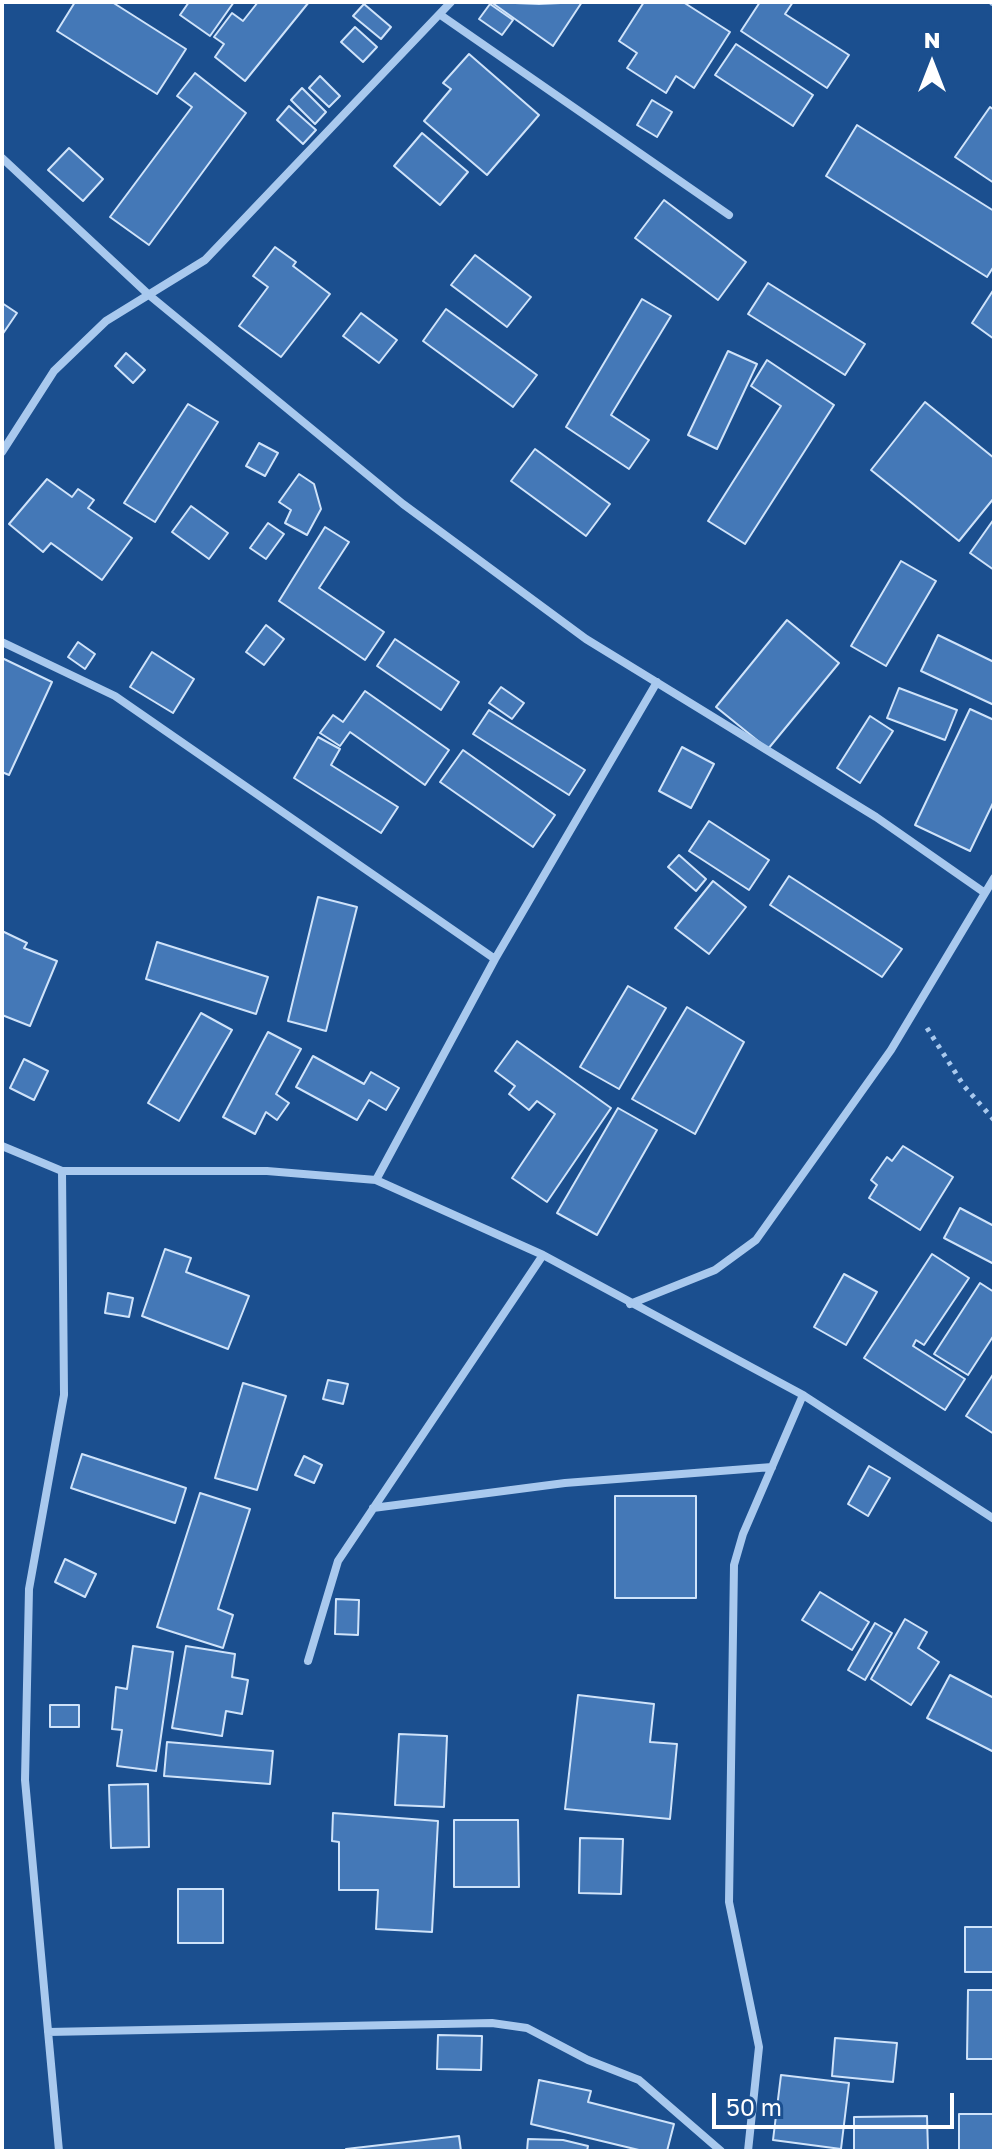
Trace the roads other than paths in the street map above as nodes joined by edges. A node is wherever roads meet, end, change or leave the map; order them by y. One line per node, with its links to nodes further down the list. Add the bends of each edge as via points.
1 (451, 2): 2 (street)
2 (442, 16): 4 (street); 5 (street, via 205,260)
3 (2, 158): 5 (street)
4 (729, 215)
5 (149, 295): 6 (street, via 106,321 54,371); 8 (street, via 403,504 586,639)
6 (2, 452)
7 (2, 642): 11 (street, via 115,696)
8 (657, 682): 10 (street, via 876,817); 11 (street)
9 (994, 878): 10 (street)
10 (985, 893): 16 (street, via 891,1050 756,1240 715,1270)
11 (495, 959): 14 (street)
12 (2, 1146): 13 (street)
13 (62, 1171): 14 (street, via 267,1171); 22 (street, via 64,1395 29,1589 25,1780)
14 (376, 1180): 15 (street)
15 (543, 1255): 16 (street); 19 (street)
16 (630, 1304): 17 (street)
17 (803, 1395): 18 (street); 20 (street)
18 (772, 1467): 19 (street, via 565,1483); 25 (street, via 734,1565 729,1902 759,2047)
19 (373, 1508): 21 (street, via 338,1561)
20 (994, 1519)
21 (308, 1661)
22 (48, 2032): 23 (street); 24 (street, via 492,2023 527,2028 639,2080)
23 (59, 2151)
24 (721, 2151)
25 (748, 2151)

